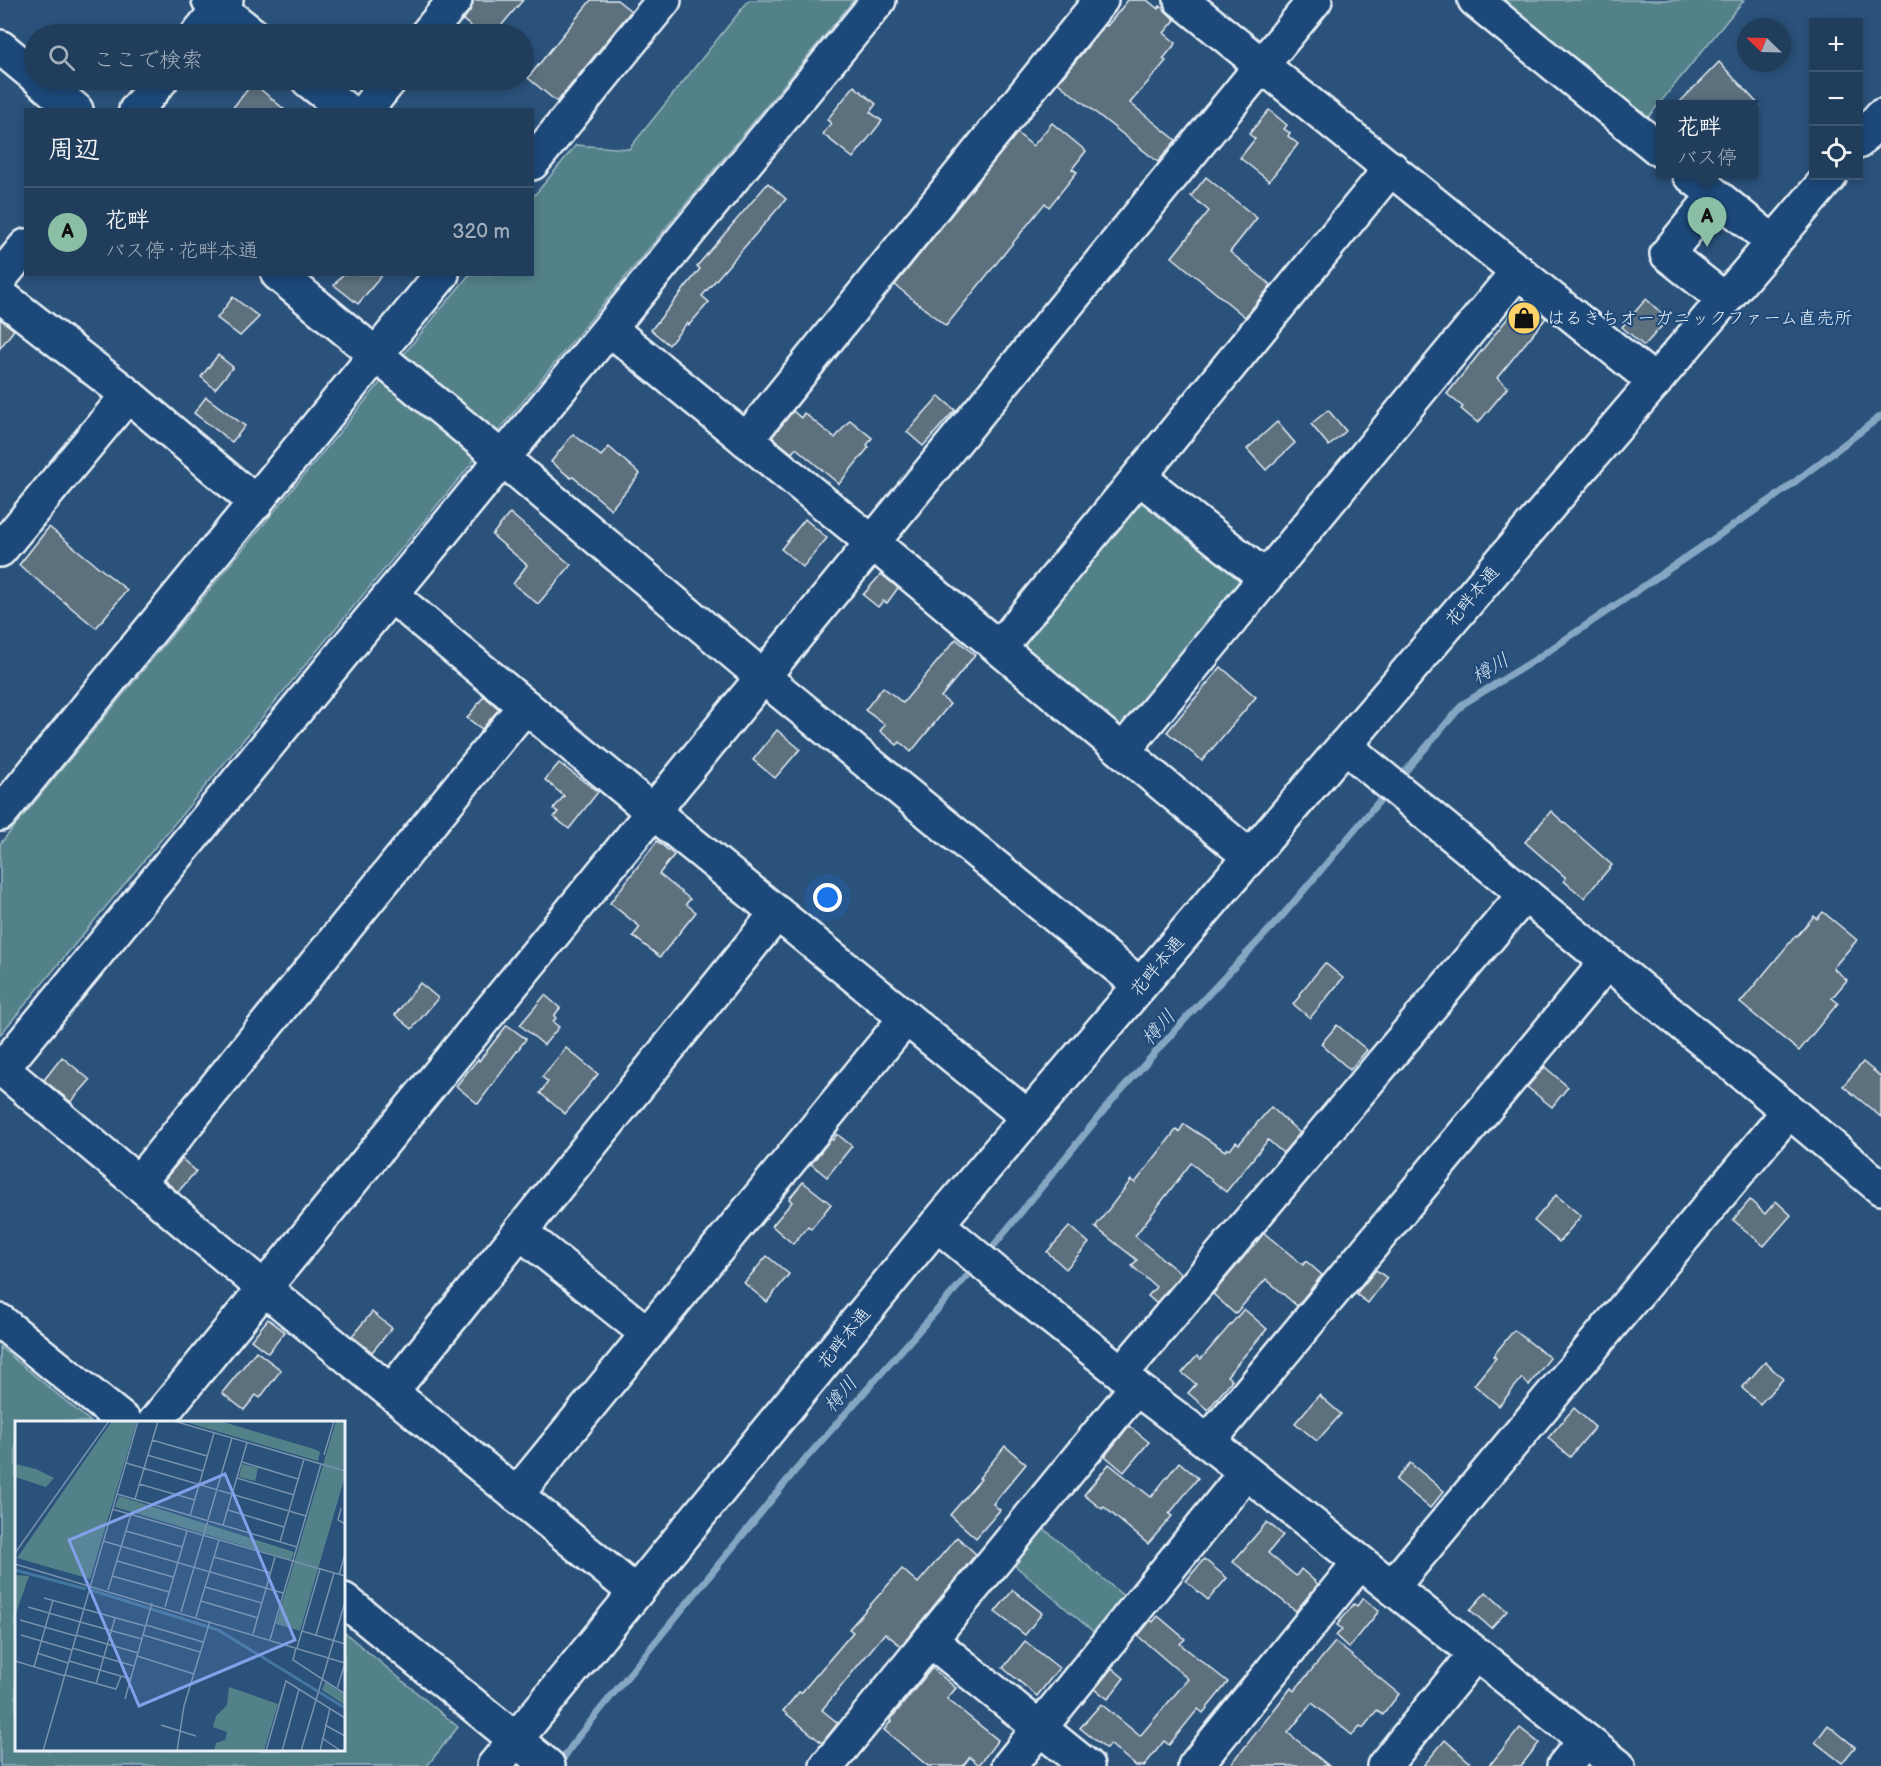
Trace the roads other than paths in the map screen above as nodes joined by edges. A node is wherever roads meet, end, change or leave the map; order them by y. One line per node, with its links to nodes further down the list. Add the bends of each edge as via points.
1 (455, 0): 11 (street)
2 (664, 0): 26 (street)
3 (879, 0): 39 (street)
4 (1101, 0): 43 (street)
5 (1181, 0): 13 (street)
6 (1316, 0): 13 (street)
7 (1475, 0): 25 (street)
8 (218, 3): 9 (street); 10 (street)
9 (204, 24)
10 (241, 24)
11 (435, 24)
12 (0, 47): 14 (street)
13 (1263, 65): 27 (street); 47 (street)
14 (24, 67)
15 (52, 90): 19 (street)
16 (153, 90): 20 (street)
17 (321, 90): 21 (street)
18 (382, 90): 22 (street)
19 (74, 108)
20 (138, 108)
21 (343, 108)
22 (368, 108)
23 (1881, 116): 24 (street)
24 (1863, 136)
25 (1656, 147)
26 (534, 161)
27 (1390, 168): 33 (street); 45 (street)
28 (1694, 178): 30 (street)
29 (1827, 180): 31 (street, 花畔本通)
30 (1715, 195): 31 (street); 38 (street, via 1667,254)
31 (1773, 242): 38 (street, 花畔本通)
32 (24, 248): 36 (street)
33 (1518, 271): 41 (street); 49 (street)
34 (280, 276): 40 (street)
35 (440, 276): 40 (street)
36 (0, 278)
37 (0, 295): 42 (street)
38 (1725, 299): 41 (street, 花畔本通)
39 (610, 329): 43 (street); 44 (street)
40 (377, 356): 44 (street); 46 (street)
41 (1654, 382): 55 (street, 花畔本通)
42 (128, 395): 46 (street); 48 (street)
43 (746, 440): 47 (street)
44 (503, 459): 50 (street); 52 (street)
45 (1139, 477): 49 (street); 51 (street)
46 (256, 503): 57 (street)
47 (873, 543): 51 (street); 52 (street)
48 (0, 550)
49 (1265, 577): 54 (street)
50 (391, 595): 53 (street); 64 (street)
51 (999, 648): 54 (street)
52 (763, 677): 56 (street); 62 (street)
53 (525, 706): 56 (street); 67 (street)
54 (1123, 751): 58 (street)
55 (1356, 754): 58 (street, 花畔本通); 59 (street)
56 (653, 812): 60 (street); 71 (street)
57 (0, 814)
58 (1250, 857): 62 (street, 花畔本通)
59 (1525, 894): 61 (street); 74 (street)
60 (777, 913): 63 (street); 70 (street)
61 (1607, 962): 65 (street); 78 (street)
62 (1140, 985): 66 (street, 花畔本通)
63 (906, 1018): 66 (street); 73 (street)
64 (1, 1070): 67 (street)
65 (1789, 1111): 68 (street); 82 (street)
66 (1028, 1117): 69 (street, 花畔本通)
67 (138, 1183): 71 (street)
68 (1881, 1188)
69 (937, 1224): 74 (street); 83 (street, 花畔本通)
70 (520, 1232): 73 (street); 75 (street)
71 (264, 1289): 75 (street); 77 (street)
72 (0, 1321): 76 (street)
73 (648, 1334): 80 (street)
74 (1129, 1381): 78 (street); 85 (street)
75 (391, 1392): 80 (street)
76 (124, 1421)
77 (156, 1421)
78 (1208, 1442): 79 (street)
79 (1246, 1472): 81 (street); 87 (street)
80 (516, 1495): 83 (street)
81 (1360, 1562): 82 (street); 95 (street)
82 (1392, 1587): 86 (street)
83 (635, 1592): 88 (street, 花畔本通)
84 (345, 1601): 88 (street)
85 (930, 1640): 87 (street); 92 (street)
86 (1475, 1654): 89 (street); 96 (street)
87 (1040, 1728): 93 (street); 94 (street)
88 (514, 1739): 90 (street); 91 (street, 花畔本通)
89 (1585, 1740): 97 (street); 98 (street)
90 (544, 1763)
91 (494, 1766)
92 (827, 1766)
93 (1009, 1766)
94 (1087, 1766)
95 (1195, 1766)
96 (1384, 1766)
97 (1564, 1766)
98 (1618, 1766)

